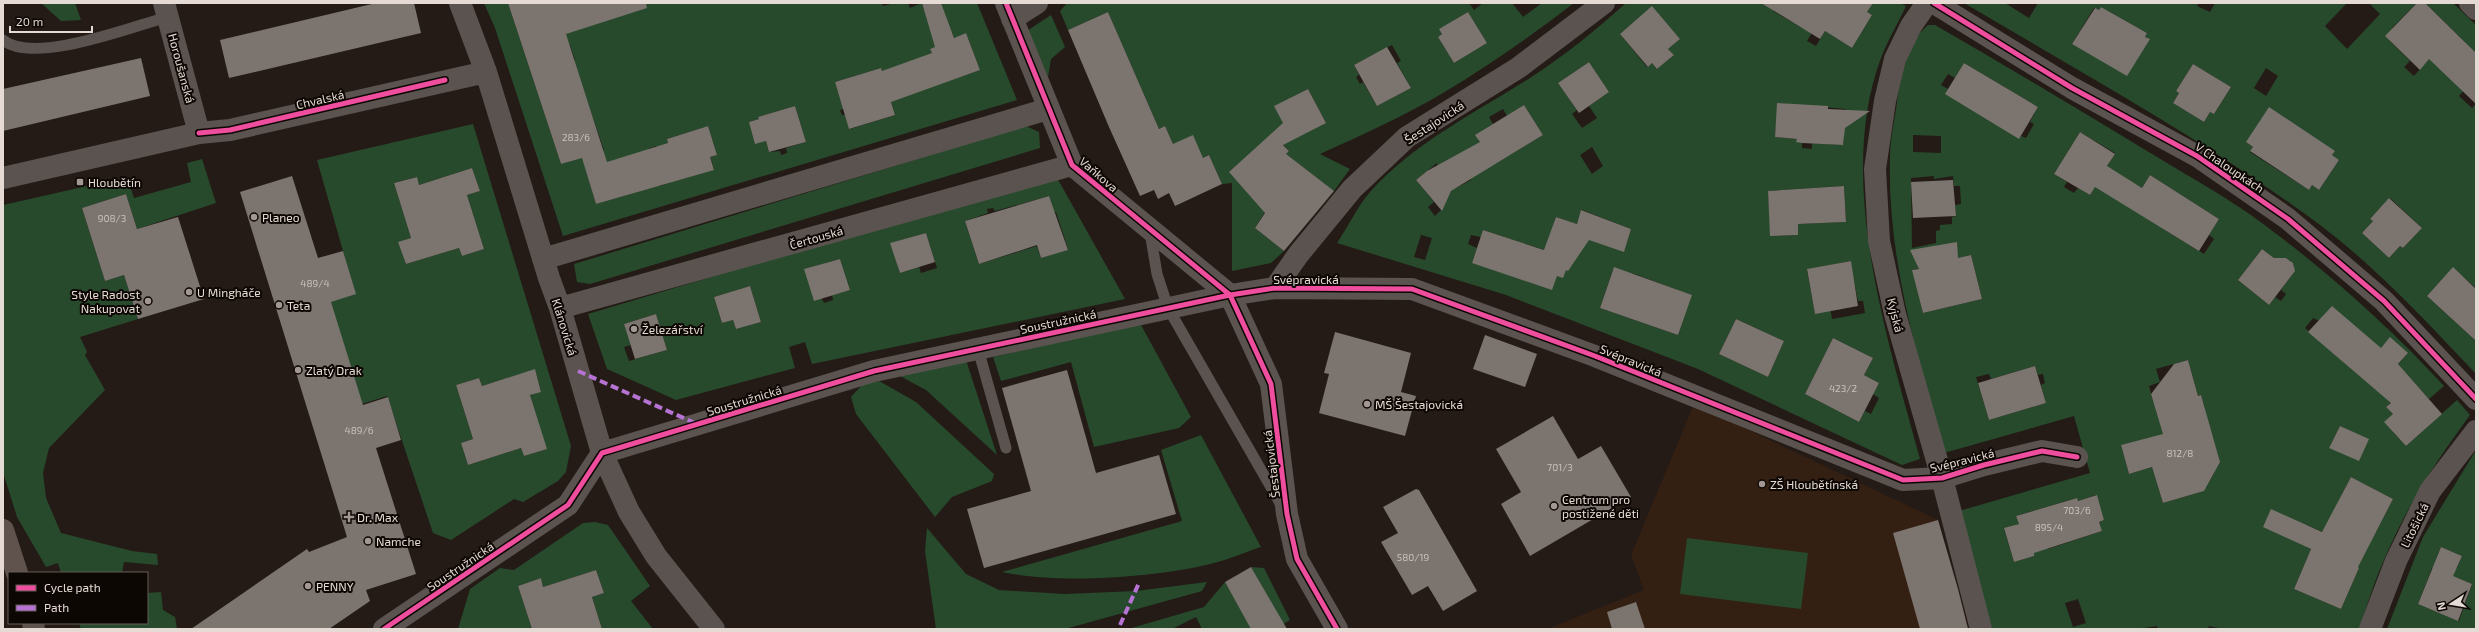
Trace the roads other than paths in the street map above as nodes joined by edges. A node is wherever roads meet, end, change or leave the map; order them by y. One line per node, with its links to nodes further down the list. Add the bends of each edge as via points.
1 (460, 3): 11 (street, Klánovická)
2 (1037, 3): 9 (street)
3 (1604, 3): 18 (street, Šestajovická, via 1518,68 1407,137 1352,189)
4 (1927, 3): 28 (street, Kyjská, via 1895,59 1885,101 1875,169 1879,241 1893,307)
5 (1934, 3): 23 (street, V Chaloupkách, via 2072,88 2197,156 2288,219 2384,301)
6 (2470, 3): 7 (street)
7 (2476, 9)
8 (166, 10): 10 (lane, via 43,50 10,45); 13 (street, Horoušanská)
9 (1009, 11): 12 (street, Vaňkova)
10 (3, 40)
11 (486, 72): 13 (street, Chvalská, via 230,130); 17 (street, Klánovická)
12 (1048, 108): 14 (street, Vaňkova); 17 (street)
13 (200, 133): 15 (street, Chvalská)
14 (1072, 165): 16 (street, Vaňkova); 20 (street, Čertouská)
15 (3, 178)
16 (1150, 229): 19 (street, Vaňkova); 21 (lane, via 1157,274)
17 (543, 259): 20 (street, Klánovická)
18 (1274, 288): 19 (street, Svépravická); 28 (street, Svépravická, via 1412,289 1595,356 1903,480)
19 (1230, 295): 21 (street, Svépravická); 29 (street, Šestajovická, via 1271,384)
20 (560, 308): 26 (street, Klánovická)
21 (1168, 308): 22 (street, Soustružnická); 29 (lane)
22 (978, 349): 25 (lane); 26 (street, Soustružnická, via 874,371)
23 (2476, 399)
24 (2476, 432): 36 (street, Litošická, via 2430,491 2396,561)
25 (1006, 448)
26 (602, 453): 32 (street, Soustružnická, via 568,504); 33 (street, Klánovická, via 629,512 656,556)
27 (2077, 457): 28 (street, Svépravická, via 2042,451)
28 (1942, 478): 35 (street, Kyjská)
29 (1287, 514): 34 (street, Šestajovická, via 1297,559)
30 (3, 530): 31 (main road)
31 (17, 572)
32 (384, 629)
33 (714, 629)
34 (1337, 629)
35 (1981, 629)
36 (2370, 629)

